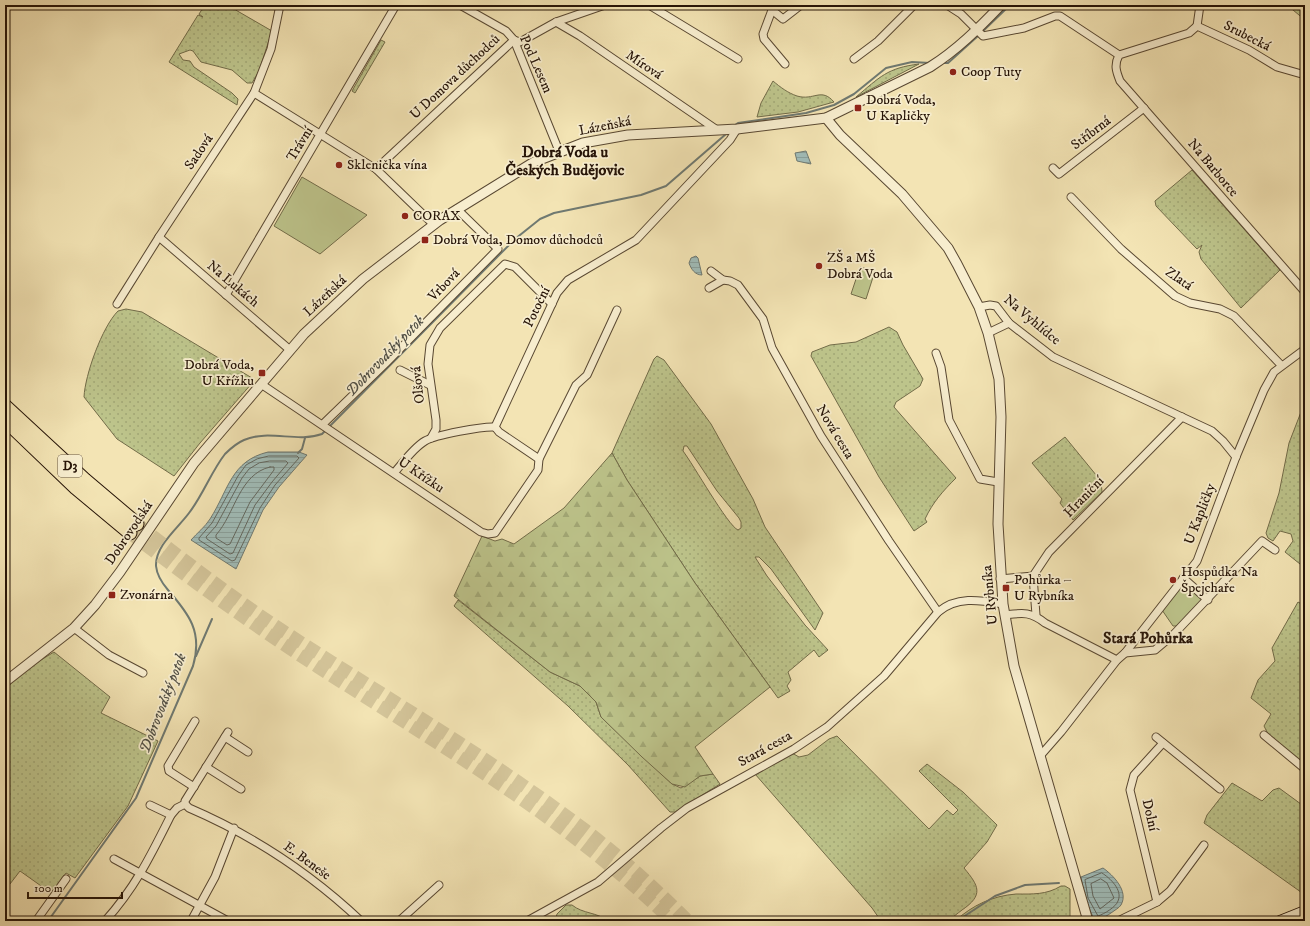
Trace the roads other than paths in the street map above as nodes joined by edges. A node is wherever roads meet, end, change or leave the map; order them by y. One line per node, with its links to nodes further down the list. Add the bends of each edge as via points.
1 (280, 5): 21 (street, Sadová, via 271,49)
2 (396, 5): 26 (street, Trávní)
3 (605, 5): 12 (street, U Domova důchodců)
4 (648, 5): 17 (street)
5 (801, 5): 11 (street, via 783,19)
6 (914, 5): 18 (street, via 878,41)
7 (947, 5): 14 (street, via 961,14)
8 (1002, 5): 14 (street)
9 (1200, 5): 13 (street)
10 (463, 6): 15 (street, Pod Lesem, via 506,31)
11 (771, 8): 19 (street, via 763,34 764,39)
12 (556, 22): 15 (street, U Domova důchodců, via 520,42); 25 (street, Mírová)
13 (1197, 26): 16 (street, via 1189,33); 20 (street, Srubecká, via 1249,50 1277,67)
14 (979, 33): 16 (street, via 1024,28 1057,16 1065,18); 23 (street, Lázeňská, via 930,67)
15 (514, 40): 27 (street, Pod Lesem); 29 (street, U Domova důchodců)
16 (1119, 55): 22 (street, Na Barborce, via 1115,70 1120,81)
17 (738, 59)
18 (854, 59)
19 (785, 64)
20 (1305, 75)
21 (254, 92): 26 (street); 33 (street, Sadová)
22 (1144, 108): 28 (street, Stříbrná, via 1059,174); 37 (street, Na Barborce)
23 (826, 118): 24 (street, Lázeňská); 41 (street, via 840,135 902,194 948,248)
24 (737, 129): 25 (street, Lázeňská); 40 (street, Potoční, via 730,140 636,240 568,280)
25 (716, 130): 27 (street, Lázeňská, via 628,135 583,143)
26 (320, 135): 29 (street); 38 (street, Trávní)
27 (559, 151): 31 (street, Lázeňská, via 502,180)
28 (1053, 168)
29 (376, 169): 32 (street)
30 (1072, 197): 48 (street, Zlatá, via 1121,249 1175,296 1190,303 1220,309 1234,316)
31 (457, 209): 32 (street, Lázeňská); 55 (street, Vrbová, via 498,249)
32 (434, 225): 46 (street, Lázeňská, via 363,279)
33 (159, 237): 38 (street, Na Lukách); 39 (street, Sadová)
34 (711, 271): 35 (street, Nová cesta)
35 (723, 280): 36 (street); 68 (street, Nová cesta, via 738,285 763,319 772,348 821,436)
36 (710, 288)
37 (1305, 292)
38 (226, 295): 46 (street, Na Lukách)
39 (117, 304)
40 (552, 304): 51 (street, Olšová, via 514,267 502,265 440,328 430,345); 56 (street, Potoční)
41 (979, 307): 43 (street, Na Vyhlídce, via 996,306); 44 (street, U Rybníka)
42 (617, 310): 59 (street, U Křížku, via 587,375 576,385)
43 (1009, 323): 44 (street); 53 (street, Na Vyhlídce, via 1053,357)
44 (988, 333): 61 (street, U Rybníka, via 999,379 1001,417)
45 (1305, 349): 48 (street)
46 (290, 350): 50 (street, Lázeňská)
47 (936, 352): 61 (street, via 941,367 949,420 980,479)
48 (1281, 365): 58 (street, via 1264,390)
49 (400, 370): 51 (street)
50 (261, 384): 55 (street, U Křížku); 71 (street, Dobrovodská, via 194,463 110,587)
51 (430, 384): 57 (street, Olšová, via 436,420 436,428)
52 (5, 406): 54 (highway, D3, via 85,480 133,529 76,488)
53 (1182, 417): 58 (street, Na Vyhlídce, via 1212,432); 63 (street, Hraniční, via 1049,552)
54 (5, 420)
55 (323, 425): 60 (street, U Křížku)
56 (495, 428): 57 (street, via 479,427); 59 (street)
57 (431, 438): 60 (street)
58 (1236, 458): 64 (street, U Kapličky, via 1197,561)
59 (539, 459): 60 (street, U Křížku, via 538,470 495,533 488,534 481,532)
60 (394, 473)
61 (998, 482): 65 (street, U Rybníka)
62 (1275, 550): 66 (street, via 1262,541)
63 (1033, 576): 65 (street); 70 (street)
64 (1183, 578): 66 (street); 72 (street, U Kapličky)
65 (1000, 579): 67 (street, U Rybníka)
66 (1208, 600): 72 (street, via 1155,650)
67 (1003, 604): 68 (street, Stará cesta, via 957,601); 69 (street, U Rybníka)
68 (938, 612): 105 (street, Stará cesta, via 884,676 827,727 687,808 598,882)
69 (1005, 615): 70 (street); 81 (street, U Rybníka, via 1014,666)
70 (1036, 615): 73 (street, via 1045,623)
71 (76, 630): 74 (street, via 109,654); 75 (street, Dobrovodská)
72 (1125, 653): 73 (street, U Kapličky)
73 (1117, 660): 81 (street, U Kapličky)
74 (143, 672)
75 (5, 682)
76 (195, 721): 84 (street, via 168,766 169,771)
77 (1264, 735): 83 (street)
78 (1156, 737): 79 (street)
79 (1163, 743): 86 (street); 96 (street, Dolní, via 1134,775 1130,790)
80 (248, 752): 82 (street, via 227,735)
81 (1040, 756): 106 (street, U Rybníka)
82 (206, 767): 84 (street); 85 (street)
83 (1305, 769)
84 (194, 787): 87 (street)
85 (241, 789)
86 (1220, 789)
87 (185, 804): 89 (street); 90 (street, E. Beneše, via 188,808)
88 (150, 805): 89 (street)
89 (171, 815): 93 (street)
90 (234, 828): 97 (street, via 215,877); 103 (street, E. Beneše, via 300,871)
91 (1204, 845): 96 (street, via 1170,891)
92 (114, 859): 93 (street)
93 (141, 874): 97 (street); 100 (street)
94 (66, 879): 99 (street)
95 (439, 885): 104 (street)
96 (1157, 902): 107 (street)
97 (200, 905): 101 (street); 102 (street)
98 (1305, 911): 108 (main road)
99 (36, 921)
100 (105, 921)
101 (191, 921)
102 (228, 921)
103 (361, 921)
104 (399, 921)
105 (527, 921)
106 (1088, 921)
107 (1118, 921)
108 (1280, 921)

